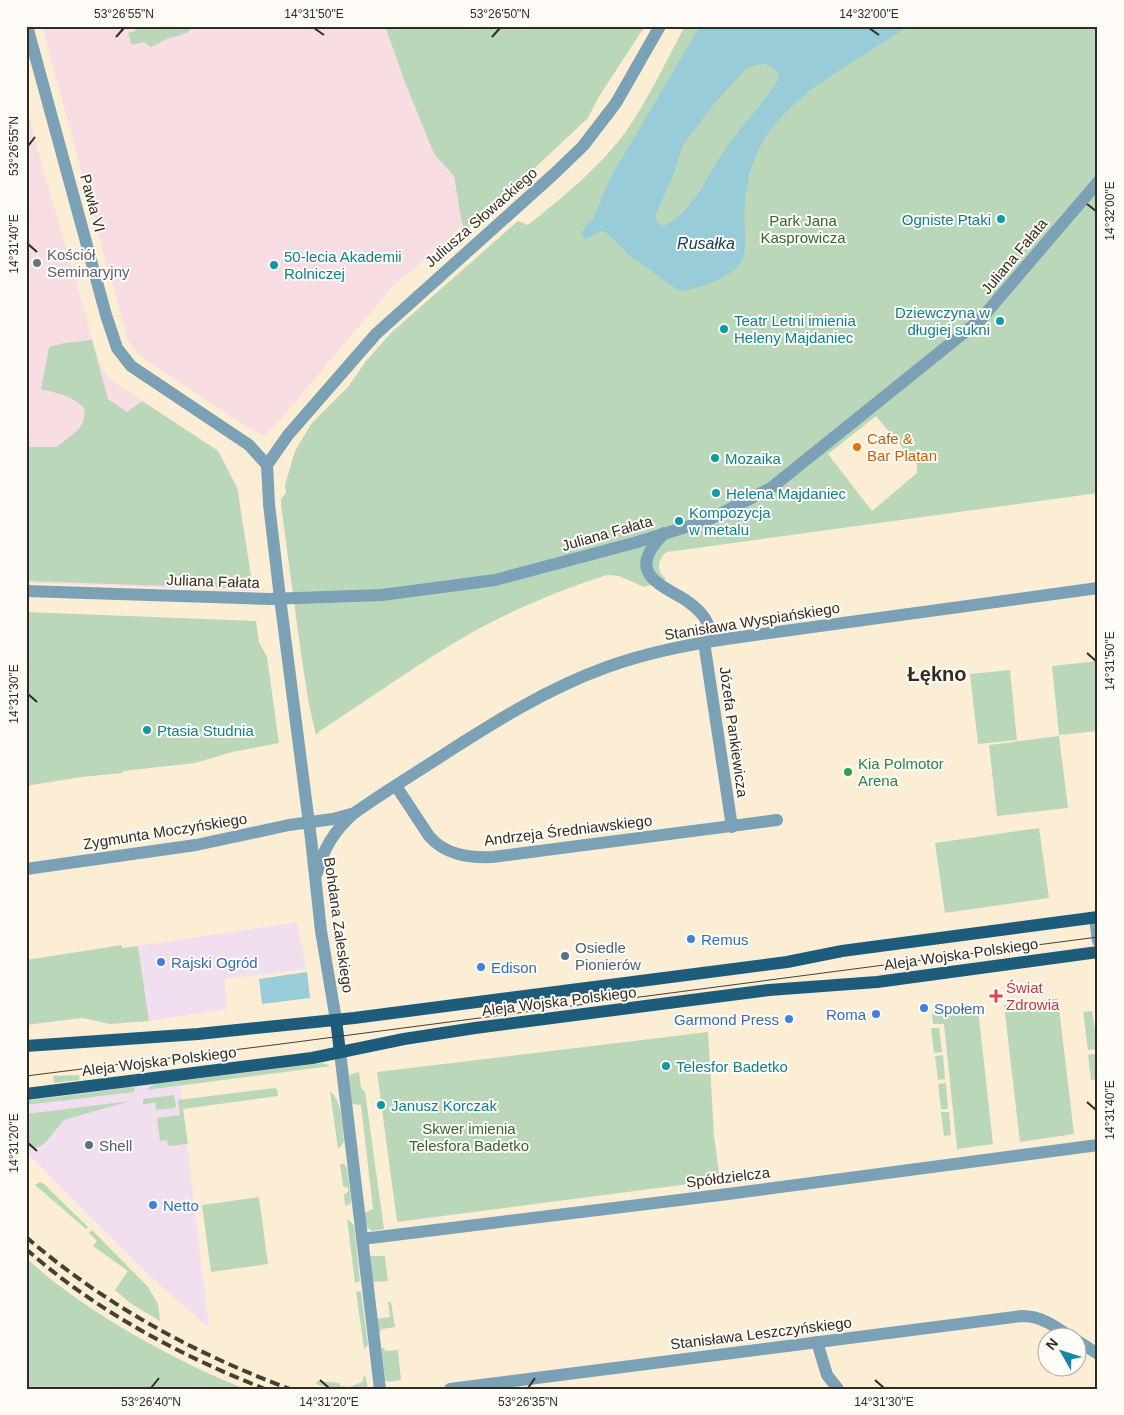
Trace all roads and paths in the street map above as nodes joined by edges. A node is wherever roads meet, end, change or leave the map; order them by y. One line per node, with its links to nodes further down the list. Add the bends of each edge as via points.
1 (27, 26): 4 (street, Pawła VI, via 118,351 134,369 249,445)
2 (660, 26): 4 (street, Juliusza Słowackiego, via 616,103 583,146 376,334 288,435)
3 (1098, 182): 5 (street, Juliana Fałata, via 981,319 890,394 771,488 712,518)
4 (268, 465): 8 (street, Bohdana Zaleskiego, via 269,504)
5 (664, 533): 8 (street, Juliana Fałata, via 495,580 382,595); 9 (street, Józefa Pankiewicza, via 647,559 651,578 694,607 708,624)
6 (1098, 588): 9 (street, Stanisława Wyspiańskiego)
7 (26, 591): 8 (street, Juliana Fałata)
8 (280, 598): 13 (street, Bohdana Zaleskiego)
9 (707, 642): 10 (street, Stanisława Wyspiańskiego, via 621,662 559,687 510,712); 14 (street, Józefa Pankiewicza)
10 (396, 786): 11 (street, Stanisława Wyspiańskiego); 14 (street, Andrzeja Średniawskiego, via 431,839 447,850 466,856 493,857)
11 (359, 810): 13 (street, Stanisława Wyspiańskiego); 16 (street, Stanisława Wyspiańskiego, via 343,823 329,842)
12 (777, 820): 14 (street, Andrzeja Średniawskiego)
13 (309, 822): 15 (street, Zygmunta Moczyńskiego, via 196,845); 16 (street, Bohdana Zaleskiego)
14 (732, 827)
15 (26, 869)
16 (316, 882): 20 (street, Bohdana Zaleskiego)
17 (1096, 918): 18 (street, Aleja Wojska Polskiego); 20 (main road, Aleja Wojska Polskiego)
18 (1098, 941)
19 (1098, 952): 22 (main road, Aleja Wojska Polskiego, via 878,982 769,990 484,1026)
20 (336, 1020): 21 (main road, Aleja Wojska Polskiego); 22 (main road, Bohdana Zaleskiego)
21 (26, 1046)
22 (340, 1052): 23 (main road, Aleja Wojska Polskiego); 25 (street, Bohdana Zaleskiego)
23 (26, 1094)
24 (1098, 1146): 25 (street, Spółdzielcza)
25 (362, 1239): 30 (street, Bohdana Zaleskiego)
26 (1056, 1328): 27 (street, Stanisława Leszczyńskiego, via 1037,1317 1028,1316)
27 (817, 1342): 31 (street, Stanisława Leszczyńskiego); 32 (street, via 827,1375)
28 (1086, 1346): 29 (street)
29 (1098, 1354)
30 (380, 1389)
31 (450, 1389)
32 (838, 1389)

